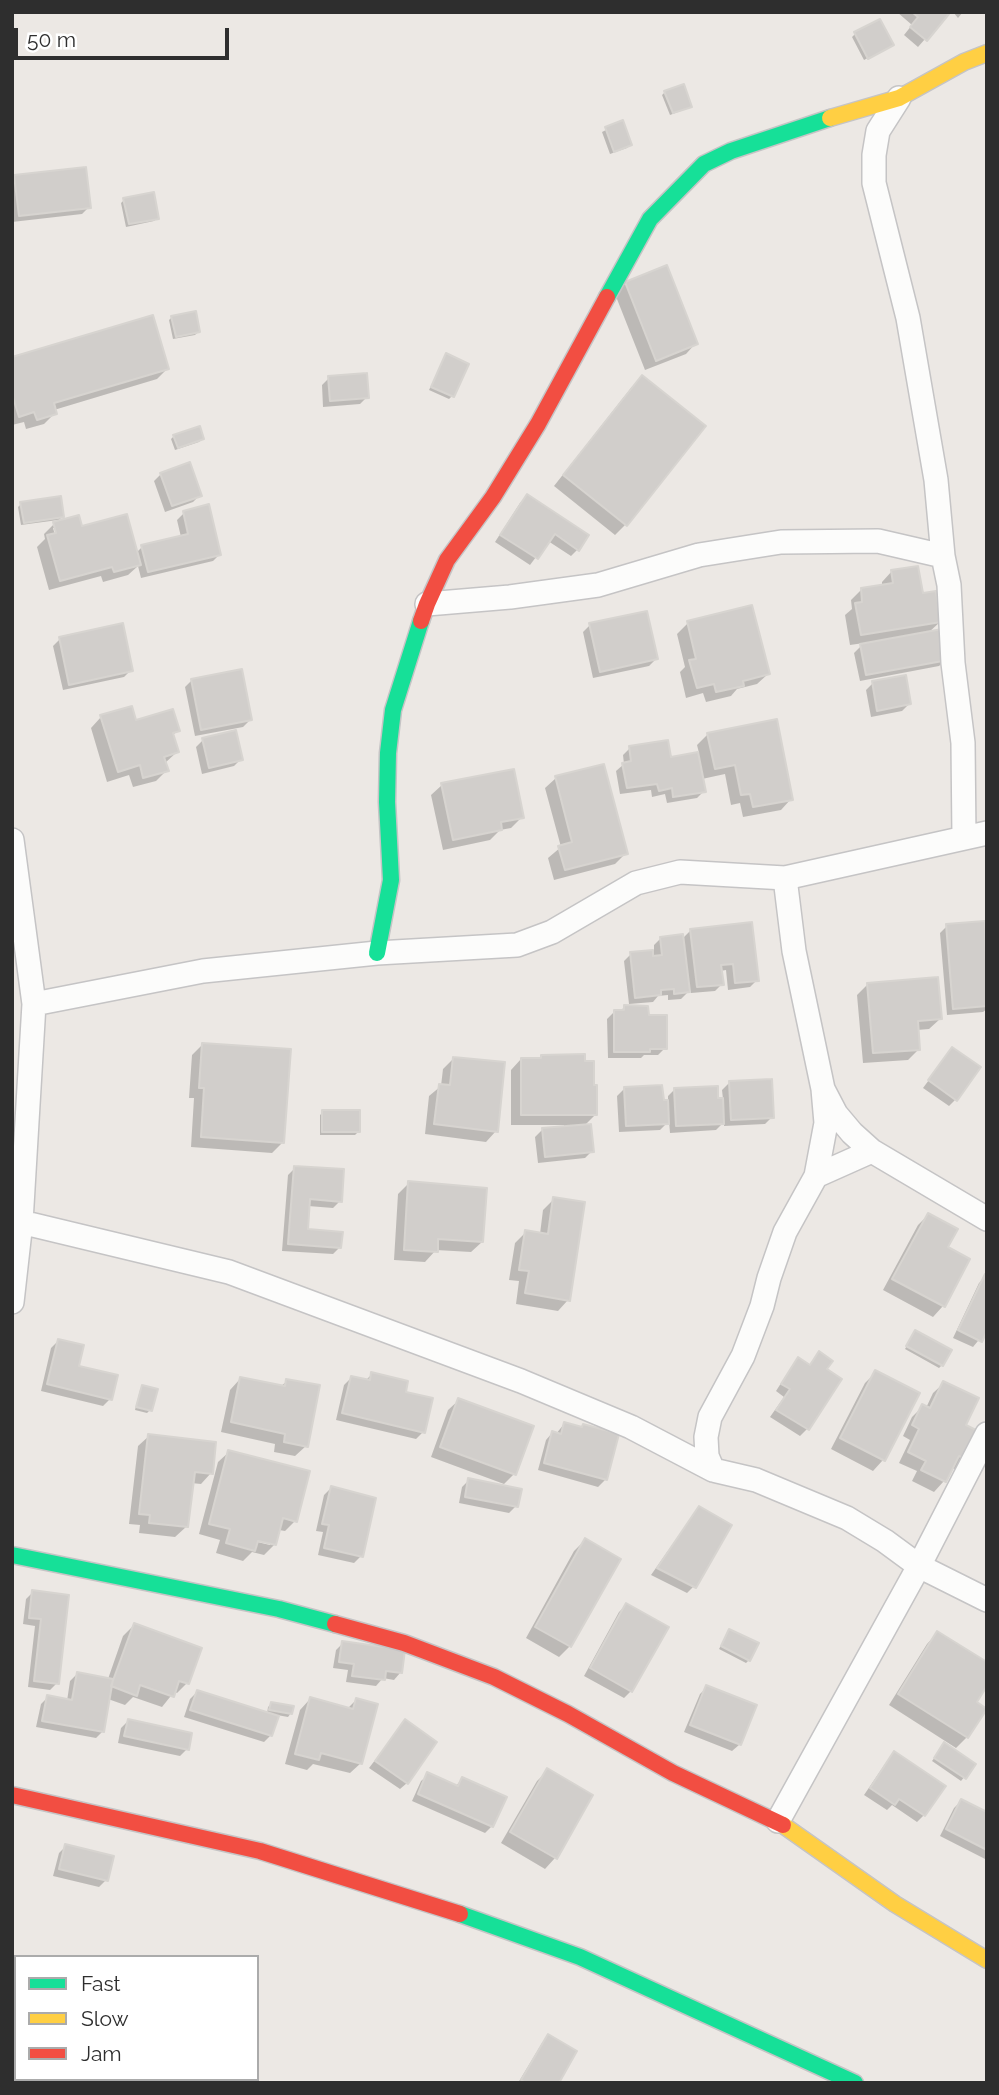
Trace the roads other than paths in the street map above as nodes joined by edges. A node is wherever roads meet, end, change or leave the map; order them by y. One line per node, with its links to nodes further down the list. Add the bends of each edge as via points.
1 (987, 53): 2 (street)
2 (899, 98): 3 (street, via 878,131 874,183 908,318 936,480); 4 (street, via 713,159 650,219 538,424 493,498 447,559)
3 (943, 556): 4 (street, via 878,541 781,542 699,555 598,585); 5 (street)
4 (427, 604): 8 (street, via 393,710 387,802 391,880)
5 (976, 836): 7 (street)
6 (12, 840): 9 (street)
7 (785, 878): 8 (street, via 680,872 636,883 552,932 517,945); 10 (street, via 794,951)
8 (377, 953): 9 (street, via 203,971)
9 (34, 1004): 14 (street)
10 (823, 1089): 11 (street, via 836,1114); 12 (street, via 826,1123)
11 (872, 1151): 12 (street); 13 (street)
12 (816, 1176): 17 (street, via 785,1232 743,1356 710,1417 707,1456)
13 (987, 1219)
14 (21, 1222): 15 (street); 17 (street, via 229,1272 521,1381 631,1427)
15 (12, 1302)
16 (987, 1434): 19 (street)
17 (713, 1469): 19 (street, via 756,1480 847,1518)
18 (12, 1555): 22 (street, via 279,1609 404,1643 494,1677 673,1773)
19 (919, 1566): 20 (street); 22 (street)
20 (987, 1600)
21 (12, 1795): 24 (street, via 260,1851 434,1904 580,1957)
22 (778, 1821): 23 (street)
23 (987, 1960)
24 (855, 2083)

